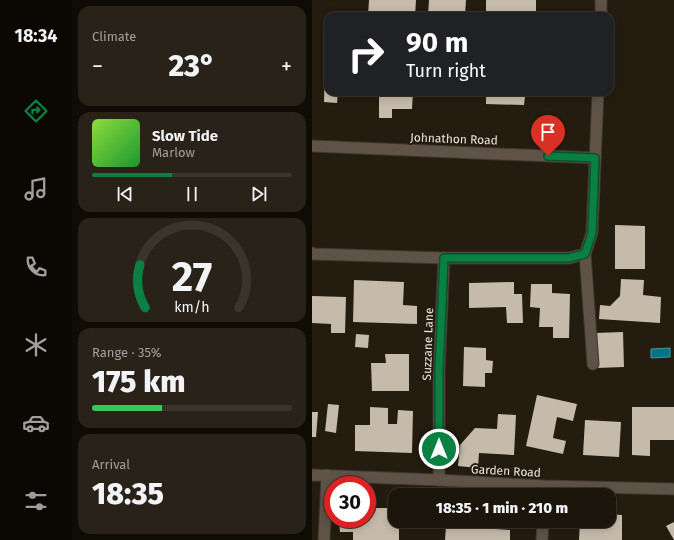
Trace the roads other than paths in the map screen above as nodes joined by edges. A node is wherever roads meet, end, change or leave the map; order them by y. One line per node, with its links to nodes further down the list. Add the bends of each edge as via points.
1 (601, 0): 2 (street)
2 (601, 12)
3 (598, 96): 5 (street)
4 (312, 146): 5 (street, Johnathon Road)
5 (595, 158): 7 (street, via 592,233)
6 (312, 253): 8 (street)
7 (585, 254): 8 (street, via 569,258); 9 (street)
8 (444, 258): 13 (street, Suzzane Lane, via 439,371)
9 (593, 364)
10 (312, 475): 11 (street, Garden Road)
11 (327, 476)
12 (376, 478): 13 (street, Garden Road)
13 (439, 480): 14 (street, Garden Road)
14 (515, 488)
15 (674, 489): 16 (street, Garden Road)
16 (616, 490)
17 (325, 528): 19 (street)
18 (543, 528): 20 (street)
19 (324, 540)
20 (542, 540)

